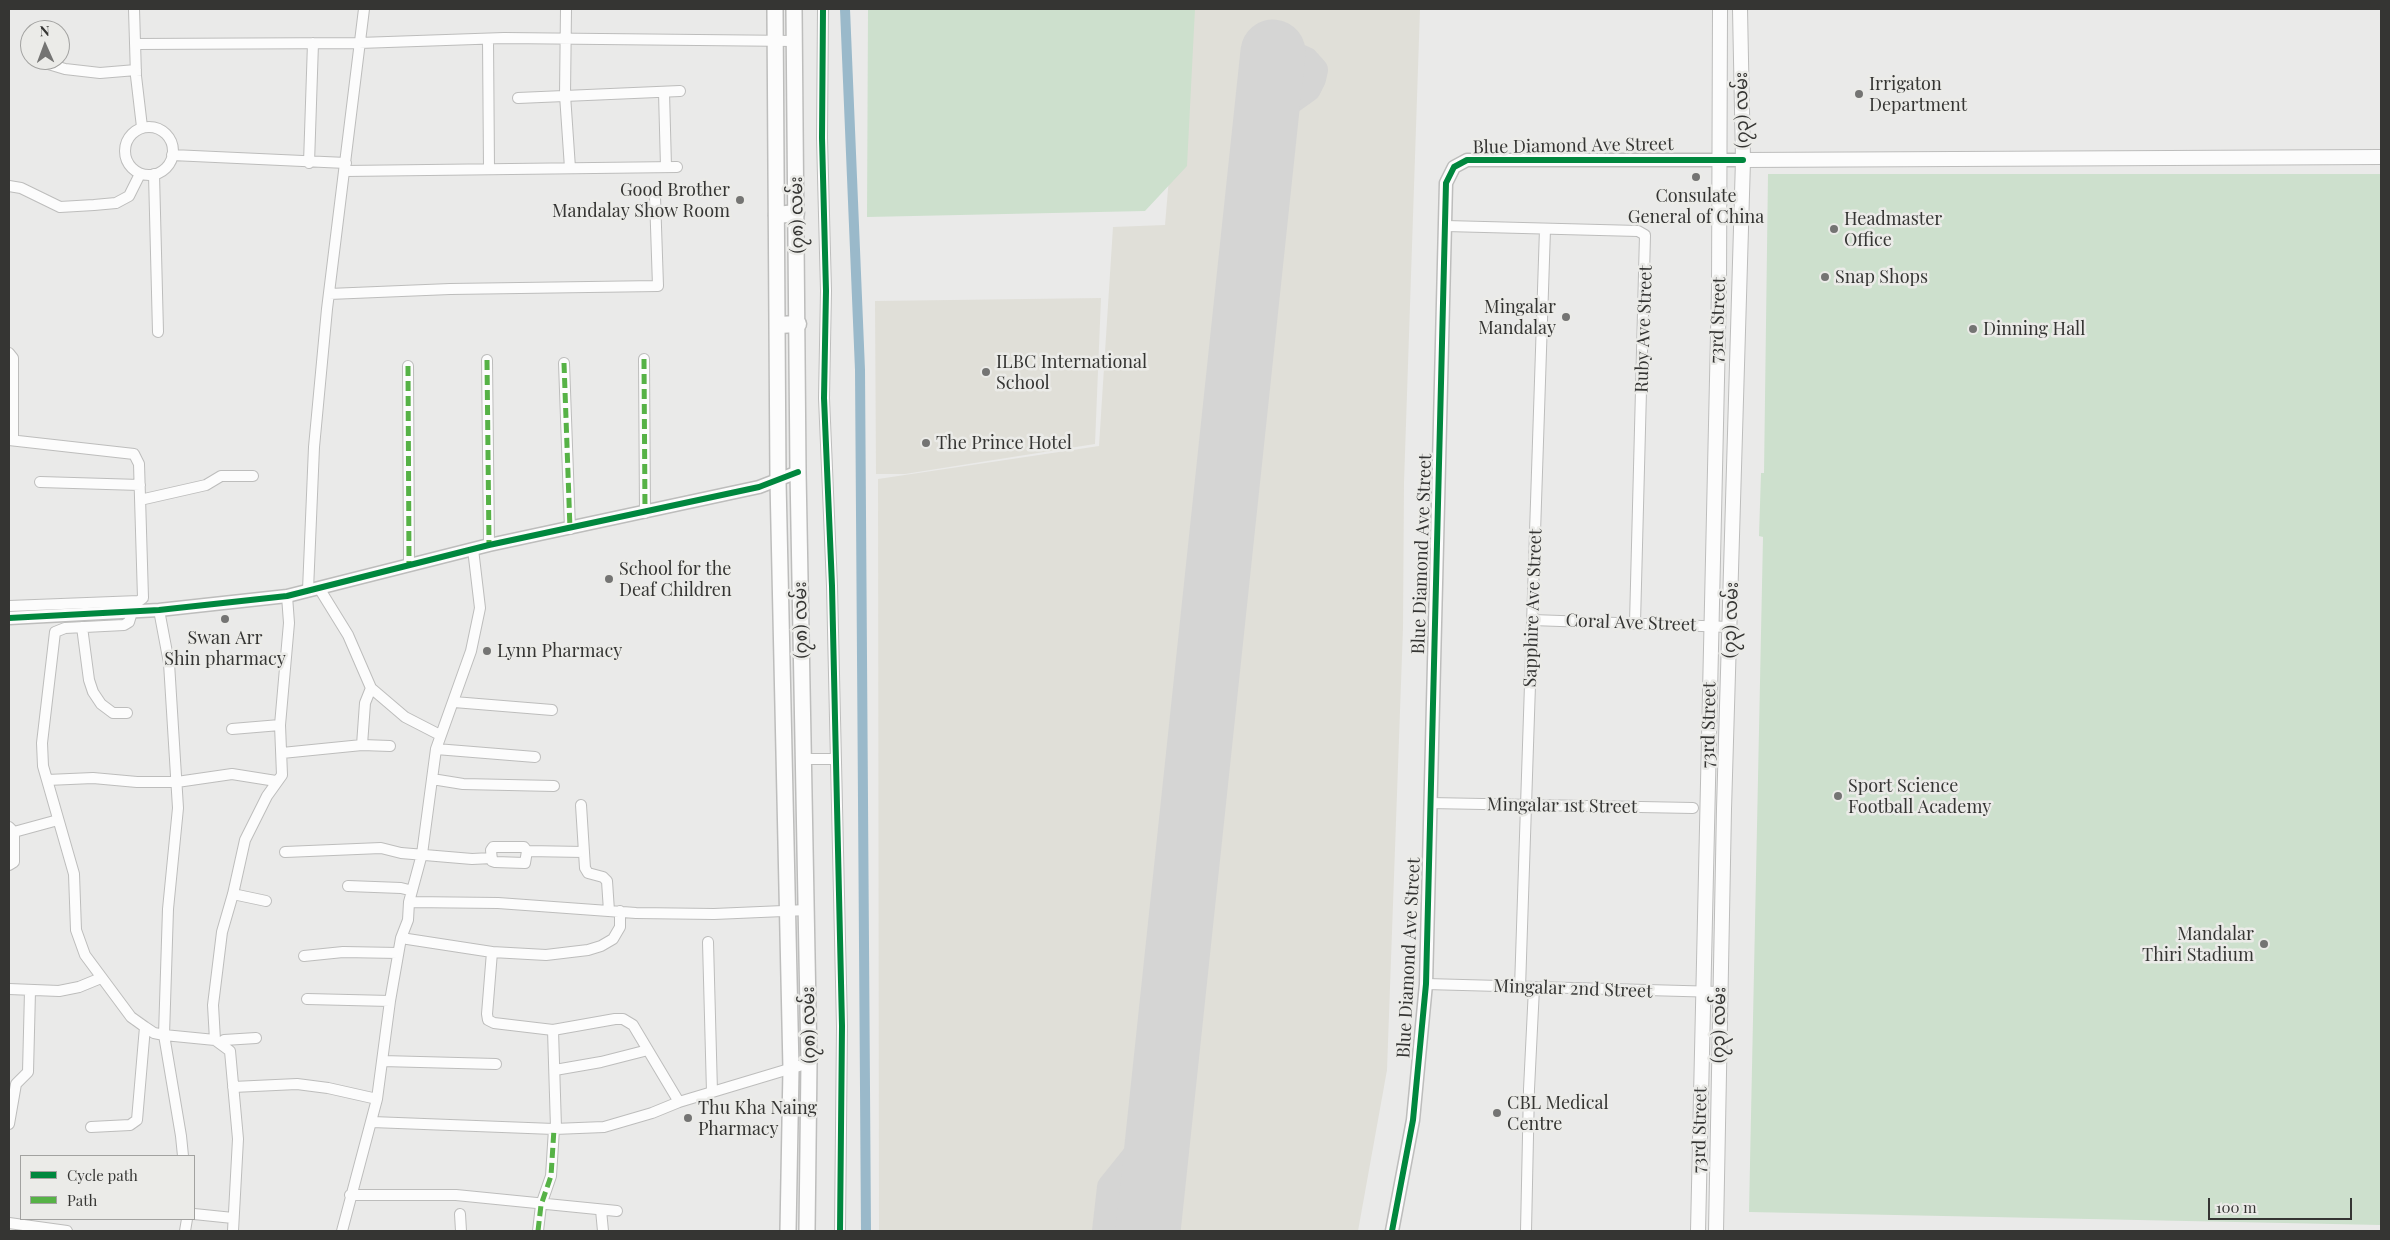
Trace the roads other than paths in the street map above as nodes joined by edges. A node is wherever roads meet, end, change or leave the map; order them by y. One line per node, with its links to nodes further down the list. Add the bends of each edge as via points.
1 (134, 9): 15 (street)
2 (364, 9): 14 (street)
3 (566, 9): 10 (street)
4 (775, 9): 12 (main road, (၇၈) လမ်း)
5 (794, 9): 11 (main road, (၇၈) လမ်း)
6 (823, 9): 87 (street, via 824,398)
7 (1720, 9): 25 (main road, 73rd Street)
8 (1740, 9): 26 (main road, (၇၃) လမ်း)
9 (488, 39): 10 (street); 14 (street); 32 (street)
10 (565, 40): 12 (street); 20 (street)
11 (795, 41): 12 (street); 37 (main road, (၇၈) လမ်း)
12 (776, 42): 38 (main road, (၇၈) လမ်း)
13 (313, 43): 14 (street); 15 (street); 27 (street)
14 (359, 43): 28 (street)
15 (135, 44): 17 (street)
16 (70, 70): 17 (street, via 100,73)
17 (136, 70): 22 (street)
18 (680, 91): 19 (street)
19 (664, 92): 20 (street); 29 (street)
20 (565, 95): 21 (street); 31 (street)
21 (518, 98)
22 (142, 127): 23 (street, via 157,128 165,133 171,140); 33 (street, via 131,134 124,152 126,161)
23 (172, 155): 27 (street); 34 (street, via 167,167)
24 (2381, 157): 26 (main road)
25 (1721, 160): 26 (street, Blue Diamond Ave Street); 39 (street, Blue Diamond Ave Street, via 1466,160 1454,167 1446,184); 41 (main road, 73rd Street)
26 (1743, 160): 42 (main road, (၇၃) လမ်း)
27 (309, 163): 28 (street)
28 (345, 167): 32 (street); 43 (street)
29 (666, 167): 30 (street); 31 (street)
30 (677, 167)
31 (570, 168): 32 (street)
32 (489, 169)
33 (140, 174): 34 (street); 35 (street, via 129,196 116,203 60,207 21,188)
34 (154, 174): 46 (street)
35 (9, 186)
36 (655, 197): 43 (street, via 658,286 450,288)
37 (796, 213): 38 (highway); 44 (main road, (၇၈) လမ်း)
38 (777, 215): 45 (main road, (၇၈) လမ်း)
39 (1446, 226): 40 (street, Ruby Ave Street); 94 (street, Blue Diamond Ave Street)
40 (1545, 229): 70 (street, Sapphire Ave Street); 71 (street, Ruby Ave Street, via 1638,231 1646,237)
41 (1719, 290): 42 (main road); 72 (main road, 73rd Street)
42 (1740, 291): 74 (main road, (၇၃) လမ်း)
43 (329, 294): 64 (street, via 314,447)
44 (798, 324): 45 (highway); 53 (main road, (၇၈) လမ်း)
45 (778, 325): 55 (main road, (၇၈) လမ်း)
46 (158, 332)
47 (9, 353): 52 (street, via 13,358)
48 (644, 359): 59 (street)
49 (487, 360): 61 (street)
50 (564, 363): 60 (street)
51 (408, 366): 63 (street)
52 (11, 440): 57 (street, via 134,454 138,459)
53 (798, 472): 55 (street); 88 (main road, (၇၈) လမ်း)
54 (253, 476): 58 (street, via 221,476 206,484)
55 (778, 481): 59 (street); 110 (main road, (၇၈) လမ်း)
56 (40, 482): 57 (street)
57 (140, 485): 58 (street)
58 (140, 500): 66 (street, via 142,600)
59 (645, 513): 60 (street)
60 (570, 529): 61 (street)
61 (489, 545): 62 (street)
62 (473, 549): 63 (street); 76 (street, via 480,608 472,651)
63 (409, 565): 64 (street)
64 (314, 589): 65 (street); 75 (street, via 348,635)
65 (287, 596): 67 (street); 79 (street, via 288,650)
66 (9, 606)
67 (159, 610): 68 (street); 92 (street, via 169,663)
68 (132, 612): 69 (street); 73 (street, via 129,622 124,625)
69 (9, 618)
70 (1532, 620): 71 (street, Coral Ave Street); 95 (street, Sapphire Ave Street)
71 (1635, 623): 72 (street, Coral Ave Street)
72 (1711, 626): 74 (street, Coral Ave Street); 125 (main road, 73rd Street)
73 (82, 627): 78 (street, via 93,692 113,713); 90 (street, via 55,632 42,743)
74 (1730, 627): 126 (main road, (၇၃) လမ်း)
75 (371, 688): 81 (street, via 405,717); 82 (street, via 365,703)
76 (454, 702): 77 (street); 81 (street)
77 (552, 710)
78 (127, 714)
79 (280, 725): 80 (street); 85 (street)
80 (232, 729)
81 (440, 735): 84 (street)
82 (362, 745): 83 (street); 85 (street)
83 (390, 746)
84 (436, 749): 86 (street); 89 (street)
85 (282, 753): 91 (street, via 282,776)
86 (535, 757)
87 (836, 758): 88 (street); 165 (street, via 842,1026)
88 (804, 760): 111 (main road, (၇၈) လမ်း)
89 (432, 779): 93 (street, via 471,784); 103 (street)
90 (47, 780): 92 (street, via 93,778); 98 (street)
91 (276, 781): 92 (street, via 232,774); 107 (street, via 245,840)
92 (178, 782): 131 (street, via 168,909)
93 (554, 786)
94 (1430, 803): 95 (street, Mingalar 1st Street); 120 (street, Blue Diamond Ave Street)
95 (1526, 804): 97 (street, Mingalar 1st Street); 121 (street, Sapphire Ave Street)
96 (582, 805): 102 (street)
97 (1693, 808)
98 (58, 820): 99 (street); 119 (street, via 74,874 76,930 85,955)
99 (11, 830): 105 (street, via 14,862)
100 (527, 851): 102 (street); 104 (street, via 525,863 495,862); 104 (street, via 526,847 493,847 490,850)
101 (285, 852): 103 (street, via 381,848)
102 (584, 852): 112 (street, via 588,873 607,881)
103 (422, 854): 104 (street, via 472,860); 108 (street)
104 (492, 858)
105 (9, 865)
106 (348, 886): 108 (street, via 401,888 408,890)
107 (233, 894): 109 (street); 133 (street, via 222,932 213,1005)
108 (410, 898): 112 (street); 114 (street, via 408,920)
109 (266, 901)
110 (787, 910): 111 (street); 113 (street, via 714,914); 138 (main road, (၇၈) လမ်း)
111 (807, 910): 136 (main road, (၇၈) လမ်း)
112 (609, 911): 113 (street)
113 (620, 912): 116 (street, via 620,927 613,938 601,946 546,955)
114 (401, 938): 116 (street); 117 (street)
115 (708, 942): 141 (street)
116 (492, 952): 130 (street, via 488,1020 530,1029)
117 (398, 953): 118 (street, via 343,952); 128 (street)
118 (304, 956)
119 (101, 978): 124 (street, via 79,988); 129 (street, via 131,1017)
120 (1426, 984): 121 (street, Mingalar 2nd Street); 166 (street, Blue Diamond Ave Street, via 1413,1120)
121 (1520, 988): 122 (street, Mingalar 2nd Street)
122 (1534, 988): 125 (street, Mingalar 2nd Street); 167 (street)
123 (9, 989): 124 (street)
124 (30, 991): 145 (street, via 28,1072 16,1084)
125 (1703, 992): 126 (street, Mingalar 2nd Street); 168 (main road, 73rd Street)
126 (1720, 992): 169 (main road, (၇၃) လမ်း)
127 (307, 999): 128 (street)
128 (390, 1001): 135 (street)
129 (145, 1027): 131 (street); 146 (street, via 137,1120 130,1125)
130 (553, 1030): 134 (street, via 623,1019 633,1024); 139 (street)
131 (164, 1035): 133 (street); 148 (street)
132 (256, 1038): 133 (street)
133 (218, 1042): 140 (street, via 230,1051)
134 (648, 1050): 139 (street); 143 (street)
135 (382, 1061): 137 (street); 142 (street)
136 (809, 1063): 138 (street); 164 (main road, (၇၈) လမ်း)
137 (496, 1064)
138 (791, 1069): 141 (street); 163 (main road, (၇၈) လမ်း)
139 (555, 1070): 147 (street)
140 (233, 1087): 142 (street, via 297,1084); 155 (street, via 238,1139)
141 (712, 1092): 143 (street)
142 (377, 1099): 144 (street)
143 (679, 1102): 147 (street, via 604,1127)
144 (372, 1122): 147 (street); 149 (street)
145 (9, 1124)
146 (91, 1127)
147 (555, 1128): 150 (street, via 551,1176)
148 (182, 1155)
149 (350, 1195): 150 (street, via 456,1195); 159 (street)
150 (540, 1205): 151 (street); 161 (street)
151 (601, 1210): 152 (street); 162 (street)
152 (618, 1211)
153 (195, 1214): 155 (street)
154 (460, 1214): 160 (street)
155 (233, 1218): 158 (street)
156 (9, 1223): 157 (street)
157 (67, 1231)
158 (234, 1231)
159 (342, 1231)
160 (461, 1231)
161 (538, 1231)
162 (603, 1231)
163 (788, 1231)
164 (807, 1231)
165 (840, 1231)
166 (1392, 1231)
167 (1526, 1231)
168 (1698, 1231)
169 (1716, 1231)

